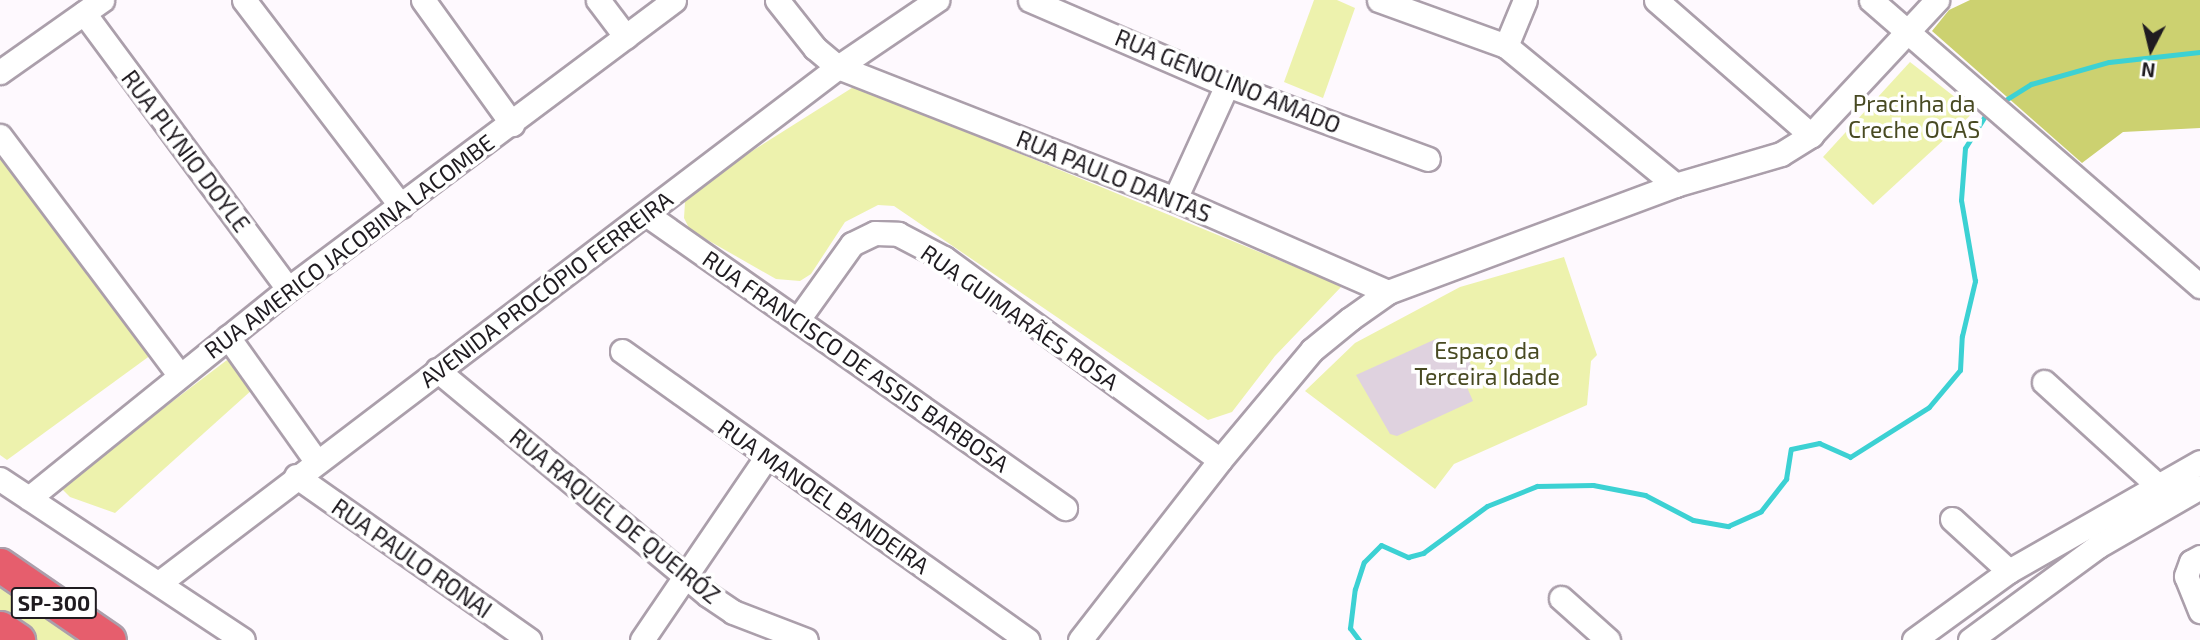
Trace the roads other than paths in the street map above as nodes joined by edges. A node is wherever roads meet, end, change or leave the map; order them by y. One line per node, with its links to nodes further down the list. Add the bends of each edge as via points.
1 (244, 0): 26 (street)
2 (423, 0): 20 (street)
3 (598, 0): 15 (street)
4 (674, 0): 15 (street, RUA AMERICO JACOBINA LACOMBE)
5 (777, 0): 17 (street)
6 (937, 0): 17 (street, AVENIDA PROCÓPIO FERREIRA)
7 (1030, 0): 19 (street, RUA GENOLINO AMADO)
8 (1379, 0): 16 (street)
9 (1525, 0): 16 (street)
10 (1656, 0): 21 (street)
11 (1871, 0): 14 (street)
12 (1937, 0): 14 (street)
13 (93, 7): 18 (street); 29 (street, RUA PLYNIO DOYLE)
14 (1906, 30): 21 (street); 28 (street, via 2016,121)
15 (626, 37): 20 (street, RUA AMERICO JACOBINA LACOMBE)
16 (1506, 46): 24 (street)
17 (838, 67): 25 (street, RUA PAULO DANTAS); 27 (street, AVENIDA PROCÓPIO FERREIRA)
18 (0, 72)
19 (1227, 85): 23 (street, RUA GENOLINO AMADO); 25 (street)
20 (512, 124): 26 (street, RUA AMERICO JACOBINA LACOMBE)
21 (1811, 135): 24 (street, via 1751,166)
22 (0, 136): 35 (street)
23 (1428, 159)
24 (1675, 185): 30 (street)
25 (1175, 199): 30 (street, RUA PAULO DANTAS)
26 (401, 206): 29 (street, RUA AMERICO JACOBINA LACOMBE)
27 (646, 214): 31 (street, RUA FRANCISCO DE ASSIS BARBOSA); 34 (street, AVENIDA PROCÓPIO FERREIRA)
28 (2200, 286)
29 (288, 289): 32 (street, RUA AMERICO JACOBINA LACOMBE)
30 (1388, 292): 39 (street, via 1312,350)
31 (799, 318): 39 (street, RUA GUIMARÃES ROSA, via 852,244 875,233 898,234 944,258); 46 (street, RUA FRANCISCO DE ASSIS BARBOSA)
32 (228, 337): 35 (street, RUA AMERICO JACOBINA LACOMBE); 38 (street)
33 (622, 351): 37 (street, RUA MANOEL BANDEIRA)
34 (437, 370): 38 (street, AVENIDA PROCÓPIO FERREIRA); 51 (street, RUA RAQUEL DE QUEIRÓZ)
35 (179, 374): 45 (street, RUA AMERICO JACOBINA LACOMBE)
36 (2044, 382): 43 (street)
37 (767, 456): 51 (street); 62 (street, RUA MANOEL BANDEIRA)
38 (316, 460): 41 (street, AVENIDA PROCÓPIO FERREIRA)
39 (1220, 460): 63 (street)
40 (2200, 462): 43 (street)
41 (296, 476): 52 (street, AVENIDA PROCÓPIO FERREIRA); 59 (street, RUA PAULO RONAI)
42 (0, 479): 45 (street)
43 (2157, 485): 50 (street)
44 (2200, 487): 66 (street, via 2098,546)
45 (29, 498): 52 (street)
46 (1065, 508)
47 (1952, 519): 50 (street)
48 (2195, 559): 54 (street, via 2186,576)
49 (0, 565): 57 (highway, SP-300)
50 (2009, 571): 65 (street)
51 (687, 578): 60 (street); 61 (street, RUA RAQUEL DE QUEIRÓZ, via 733,612)
52 (159, 583): 58 (street)
53 (1561, 598): 64 (street)
54 (2200, 611)
55 (0, 628): 56 (highway, SP-300)
56 (18, 640)
57 (109, 640)
58 (243, 640)
59 (528, 640)
60 (642, 640)
61 (806, 640)
62 (1027, 640)
63 (1080, 640)
64 (1608, 640)
65 (1914, 640)
66 (1970, 640)

